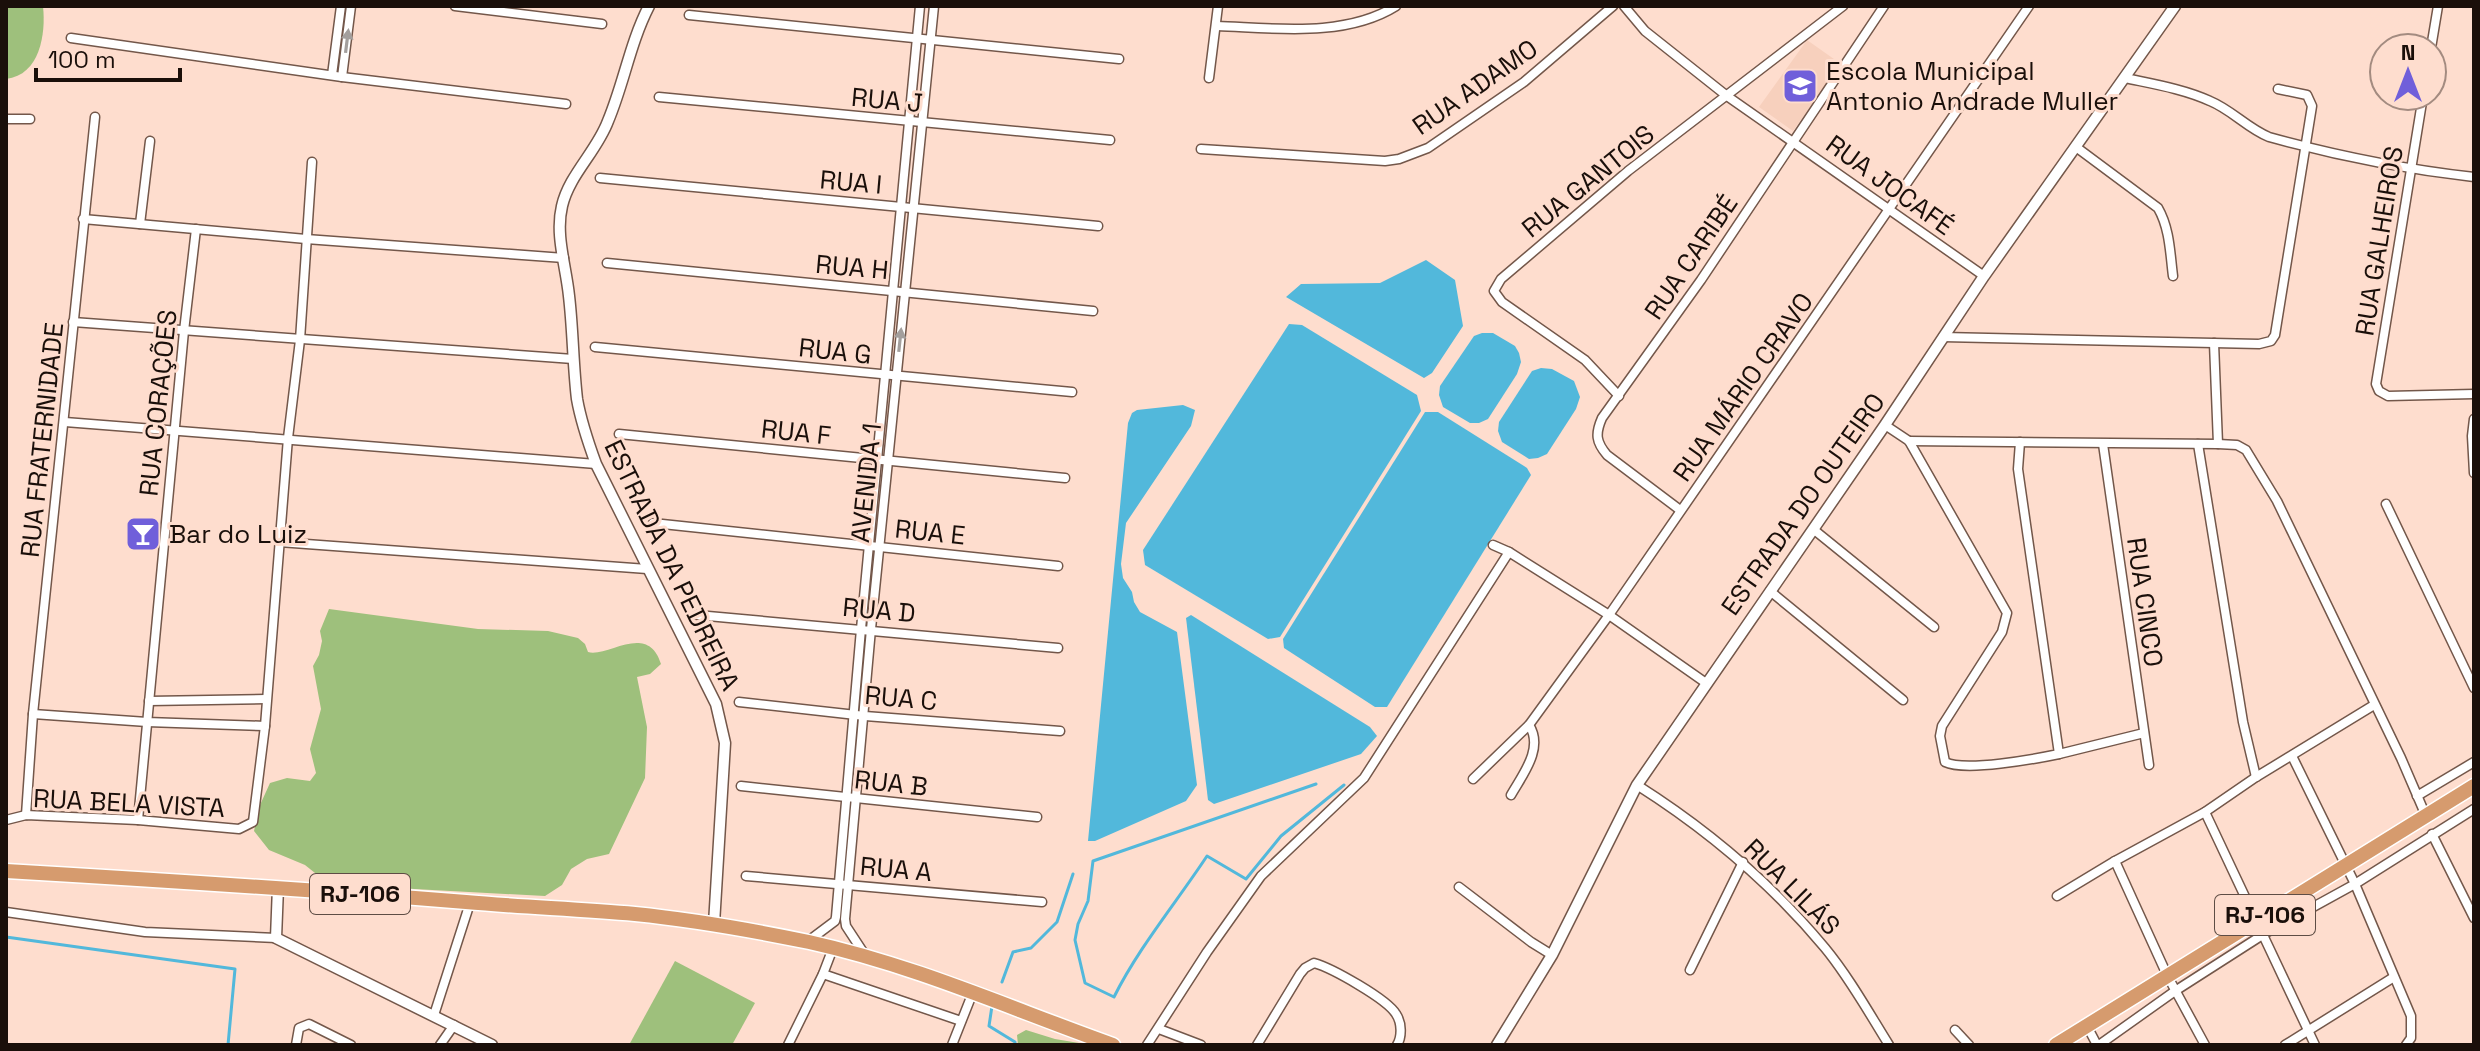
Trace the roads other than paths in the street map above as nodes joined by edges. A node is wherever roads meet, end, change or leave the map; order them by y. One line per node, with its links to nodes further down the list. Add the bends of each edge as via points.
1 (341, 6): 24 (street)
2 (351, 6): 25 (street, one-way to 2)
3 (455, 6): 17 (street)
4 (649, 6): 56 (street, ESTRADA DA PEDREIRA, via 609,120 561,207)
5 (920, 6): 21 (street, AVENIDA 1)
6 (934, 6): 22 (street, AVENIDA 1)
7 (1218, 6): 18 (street)
8 (1396, 6): 18 (street, via 1336,26)
9 (1613, 6): 43 (street, RUA ADAMO, via 1524,82 1413,155 1385,161)
10 (1624, 6): 29 (street, RUA JOCAFÉ, via 1645,31)
11 (1843, 6): 29 (street, RUA GANTOIS)
12 (1884, 6): 40 (street, RUA CARIBÉ)
13 (2029, 6): 50 (street, RUA MÁRIO CRAVO)
14 (2175, 6): 27 (street, ESTRADA DO OUTEIRO)
15 (2438, 6): 19 (street)
16 (689, 15): 21 (street)
17 (602, 24)
18 (1217, 26): 26 (street)
19 (2434, 32)
20 (71, 38): 24 (street)
21 (917, 38): 22 (street); 36 (street, AVENIDA 1)
22 (931, 39): 23 (street); 37 (street, AVENIDA 1)
23 (1119, 59)
24 (332, 75): 25 (street)
25 (342, 77): 31 (street)
26 (1209, 78)
27 (2125, 78): 41 (street, ESTRADA DO OUTEIRO); 42 (street, via 2209,100 2255,131)
28 (2278, 89): 42 (street, via 2300,92 2311,100)
29 (1727, 96): 40 (street, RUA JOCAFÉ); 74 (street, RUA GANTOIS, via 1577,213 1494,291 1585,360)
30 (659, 97): 36 (street, RUA J)
31 (566, 104)
32 (2420, 112): 45 (street, RUA GALHEIROS)
33 (95, 117): 51 (street, RUA FRATERNIDADE)
34 (6, 119): 35 (street)
35 (30, 119)
36 (909, 122): 37 (street, RUA J); 48 (street, AVENIDA 1)
37 (921, 123): 38 (street, RUA J); 49 (street, AVENIDA 1)
38 (1110, 140)
39 (150, 141): 52 (street)
40 (1794, 141): 50 (street, RUA JOCAFÉ); 74 (street, RUA CARIBÉ)
41 (2076, 147): 58 (street, ESTRADA DO OUTEIRO); 59 (street, via 2158,208 2169,237)
42 (2306, 147): 45 (street); 67 (street, via 2275,335 2259,344)
43 (1201, 149)
44 (312, 162): 55 (street)
45 (2411, 170): 46 (street); 73 (street, RUA GALHEIROS, via 2376,377 2379,391 2398,397)
46 (2474, 177)
47 (600, 178): 48 (street, RUA I)
48 (901, 207): 49 (street, RUA I); 60 (street, AVENIDA 1)
49 (915, 208): 53 (street, RUA I); 61 (street, AVENIDA 1)
50 (1890, 211): 58 (street, RUA JOCAFÉ); 91 (street, RUA MÁRIO CRAVO)
51 (83, 219): 52 (street); 63 (street, RUA FRATERNIDADE)
52 (140, 224): 54 (street)
53 (1098, 226)
54 (196, 229): 55 (street); 64 (street, RUA CORAÇÕES)
55 (306, 239): 56 (street); 66 (street)
56 (564, 258): 69 (street, ESTRADA DA PEDREIRA)
57 (607, 263): 60 (street, RUA H)
58 (1984, 276): 65 (street, ESTRADA DO OUTEIRO)
59 (2173, 276)
60 (894, 291): 61 (street, RUA H); 70 (street, AVENIDA 1)
61 (905, 292): 62 (street, RUA H); 71 (street, AVENIDA 1, one-way to 61)
62 (1093, 311)
63 (73, 322): 64 (street); 76 (street, RUA FRATERNIDADE)
64 (184, 331): 66 (street); 78 (street, RUA CORAÇÕES)
65 (1943, 337): 67 (street); 77 (street, ESTRADA DO OUTEIRO)
66 (300, 340): 69 (street); 80 (street)
67 (2214, 343): 85 (street)
68 (595, 347): 70 (street, RUA G)
69 (573, 359): 87 (street, ESTRADA DA PEDREIRA, via 584,430)
70 (885, 376): 71 (street, RUA G); 86 (street, AVENIDA 1)
71 (896, 376): 72 (street, RUA G); 86 (street, AVENIDA 1)
72 (1072, 392)
73 (2474, 394)
74 (1619, 396): 91 (street, RUA CARIBÉ, via 1596,430 1598,444)
75 (2474, 419): 88 (street)
76 (65, 422): 78 (street); 115 (street, RUA FRATERNIDADE)
77 (1885, 425): 81 (street); 93 (street, ESTRADA DO OUTEIRO)
78 (175, 430): 80 (street); 112 (street, RUA CORAÇÕES)
79 (619, 434): 86 (street, RUA F)
80 (288, 438): 87 (street); 94 (street)
81 (1909, 441): 82 (street); 122 (street, via 2007,613 2002,632 1942,726 1945,762 1971,766)
82 (2020, 442): 83 (street); 122 (street, via 2018,469)
83 (2103, 444): 84 (street); 121 (street, RUA CINCO)
84 (2198, 444): 85 (street); 126 (street, via 2240,709)
85 (2218, 444): 114 (street, via 2237,445 2251,456)
86 (883, 461): 89 (street, RUA F); 96 (street, AVENIDA 1); 97 (street, AVENIDA 1)
87 (596, 464): 100 (street, ESTRADA DA PEDREIRA)
88 (2474, 473)
89 (1065, 478)
90 (2386, 504): 109 (street)
91 (1680, 510): 103 (street, RUA MÁRIO CRAVO)
92 (653, 523): 96 (street, RUA E)
93 (1813, 529): 101 (street, ESTRADA DO OUTEIRO); 104 (street)
94 (279, 542): 100 (street); 110 (street)
95 (1493, 545): 98 (street)
96 (869, 546): 97 (street, RUA E); 105 (street, AVENIDA 1)
97 (880, 546): 99 (street, RUA E); 106 (street, AVENIDA 1)
98 (1509, 552): 103 (street); 174 (street, via 1364,778 1261,876)
99 (1058, 566)
100 (647, 569): 157 (street, ESTRADA DA PEDREIRA, via 721,721 725,743)
101 (1770, 591): 108 (street, ESTRADA DO OUTEIRO); 111 (street)
102 (697, 615): 105 (street, RUA D)
103 (1609, 615): 108 (street); 118 (street, RUA MÁRIO CRAVO)
104 (1934, 627)
105 (861, 629): 106 (street, RUA D); 116 (street, AVENIDA 1)
106 (871, 629): 107 (street, RUA D); 116 (street, AVENIDA 1)
107 (1058, 648)
108 (1706, 683): 128 (street, ESTRADA DO OUTEIRO)
109 (2474, 688)
110 (266, 699): 112 (street); 119 (street)
111 (1903, 700)
112 (149, 701): 117 (street, RUA CORAÇÕES)
113 (739, 702): 116 (street, RUA C)
114 (2374, 705): 123 (street); 132 (street)
115 (33, 714): 117 (street); 136 (street, RUA FRATERNIDADE)
116 (860, 715): 120 (street, RUA C); 133 (street, AVENIDA 1)
117 (147, 722): 119 (street); 140 (street, RUA CORAÇÕES)
118 (1529, 725): 127 (street, RUA MÁRIO CRAVO); 131 (street, via 1534,752)
119 (265, 726): 140 (street, RUA BELA VISTA, via 250,825 218,829)
120 (1060, 731)
121 (2144, 733): 122 (street); 125 (street, RUA CINCO)
122 (2059, 754)
123 (2292, 756): 126 (street); 144 (street)
124 (2474, 762): 132 (street)
125 (2149, 765)
126 (2256, 777): 135 (street)
127 (1473, 779)
128 (1637, 785): 143 (street, RUA LILÁS, via 1681,812); 162 (street, ESTRADA DO OUTEIRO)
129 (741, 786): 133 (street, RUA B)
130 (2474, 786): 137 (highway, RJ-106)
131 (1511, 795)
132 (2417, 796): 137 (street)
133 (852, 799): 138 (street, RUA B); 147 (street, AVENIDA 1)
134 (2474, 809): 141 (street)
135 (2205, 812): 142 (street); 156 (street)
136 (26, 815): 139 (street, RUA BELA VISTA); 140 (street, RUA BELA VISTA)
137 (2426, 816): 144 (highway, RJ-106)
138 (1037, 817)
139 (6, 820)
140 (138, 820)
141 (2432, 834): 148 (street); 155 (street)
142 (2115, 861): 151 (street); 166 (street)
143 (1743, 862): 164 (street); 189 (street, RUA LILÁS, via 1827,950)
144 (2344, 865): 148 (street); 156 (highway, RJ-106)
145 (6, 871): 149 (highway, RJ-106)
146 (746, 876): 147 (street, RUA A)
147 (844, 884): 152 (street, RUA A); 160 (street, AVENIDA 1, via 835,921); 163 (street, AVENIDA 1, via 846,926)
148 (2355, 884): 158 (street); 167 (street)
149 (278, 887): 153 (highway, RJ-106); 159 (street)
150 (1459, 887): 162 (street)
151 (2057, 896)
152 (1042, 902)
153 (470, 903): 157 (highway, RJ-106); 170 (street)
154 (6, 912): 159 (street, via 145,932)
155 (2474, 918)
156 (2257, 920): 158 (street); 166 (highway, RJ-106)
157 (714, 924): 160 (highway, RJ-106)
158 (2264, 934): 168 (street); 176 (street)
159 (276, 938): 170 (street)
160 (807, 942): 161 (highway, RJ-106)
161 (833, 948): 163 (highway, RJ-106); 165 (street)
162 (1552, 955): 188 (street, ESTRADA DO OUTEIRO)
163 (868, 958): 169 (highway, RJ-106)
164 (1690, 970)
165 (823, 974): 171 (street); 181 (street)
166 (2167, 975): 168 (street); 173 (highway, RJ-106)
167 (2394, 977): 176 (street); 196 (street, via 2411,1016)
168 (2175, 991): 192 (street); 193 (street)
169 (980, 994): 171 (street); 183 (highway, RJ-106)
170 (434, 1015): 172 (street)
171 (961, 1021): 182 (street)
172 (454, 1025): 179 (street); 180 (street)
173 (2087, 1026): 191 (highway, RJ-106); 192 (street)
174 (1159, 1029): 184 (street); 185 (street)
175 (1955, 1030): 190 (street)
176 (2307, 1030): 194 (street); 195 (street)
177 (296, 1045): 178 (street, via 299,1028 309,1024)
178 (351, 1045)
179 (440, 1045)
180 (492, 1045)
181 (788, 1045)
182 (952, 1045)
183 (1113, 1045)
184 (1147, 1045)
185 (1201, 1045)
186 (1257, 1045): 187 (street, via 1300,974 1314,963 1364,988 1396,1014 1401,1031)
187 (1397, 1045)
188 (1497, 1045)
189 (1889, 1045)
190 (1969, 1045)
191 (2056, 1045)
192 (2098, 1045)
193 (2205, 1045)
194 (2285, 1045)
195 (2315, 1045)
196 (2406, 1045)

